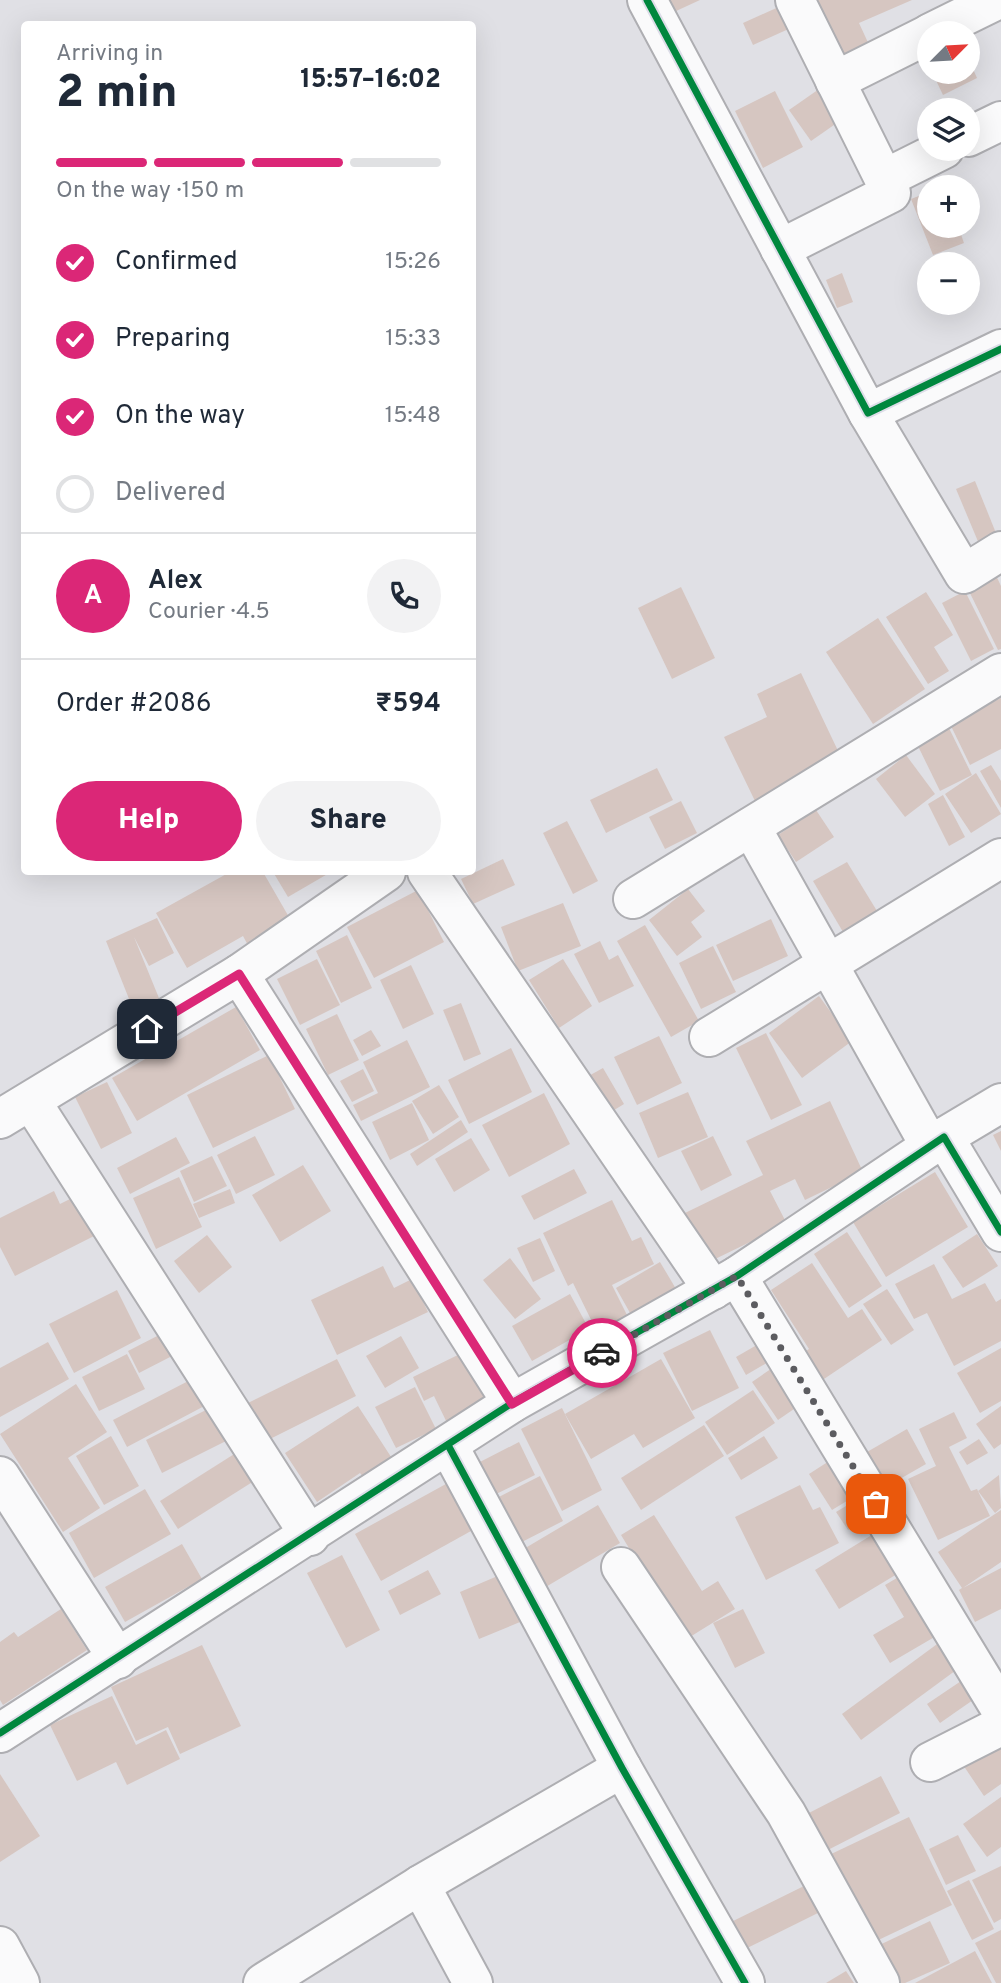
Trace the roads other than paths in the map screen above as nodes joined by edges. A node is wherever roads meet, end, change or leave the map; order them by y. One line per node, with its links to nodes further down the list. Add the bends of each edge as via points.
1 (647, 0): 11 (street)
2 (795, 0): 6 (street)
3 (997, 0): 4 (street)
4 (956, 21)
5 (917, 40): 6 (street)
6 (835, 81): 10 (street)
7 (1001, 121): 8 (street)
8 (980, 131)
9 (920, 161): 10 (street)
10 (884, 179): 11 (street, via 891,192)
11 (780, 249): 13 (street)
12 (994, 363): 13 (street)
13 (868, 413): 14 (street, via 964,574)
14 (1001, 551)
15 (1001, 673): 16 (street)
16 (751, 827): 20 (street); 21 (street)
17 (1001, 858): 21 (street)
18 (382, 875): 22 (street)
19 (429, 875): 28 (street)
20 (633, 899)
21 (828, 964): 23 (street); 26 (street)
22 (239, 974): 25 (street); 29 (street)
23 (709, 1037)
24 (1001, 1103): 26 (street)
25 (15, 1110): 32 (street)
26 (937, 1141): 27 (street); 28 (street)
27 (1001, 1232)
28 (725, 1283): 29 (street); 35 (street)
29 (512, 1404): 30 (street)
30 (448, 1445): 32 (street); 39 (street)
31 (0, 1476): 34 (street)
32 (310, 1536): 34 (street)
33 (621, 1567): 46 (street, via 786,1813)
34 (118, 1658): 37 (street)
35 (1001, 1710)
36 (1001, 1726): 38 (street)
37 (0, 1733)
38 (930, 1762)
39 (622, 1768): 40 (street); 45 (street)
40 (420, 1885): 42 (street); 44 (street)
41 (0, 1946): 43 (street)
42 (277, 1979)
43 (20, 1983)
44 (473, 1983)
45 (745, 1983)
46 (880, 1983)

